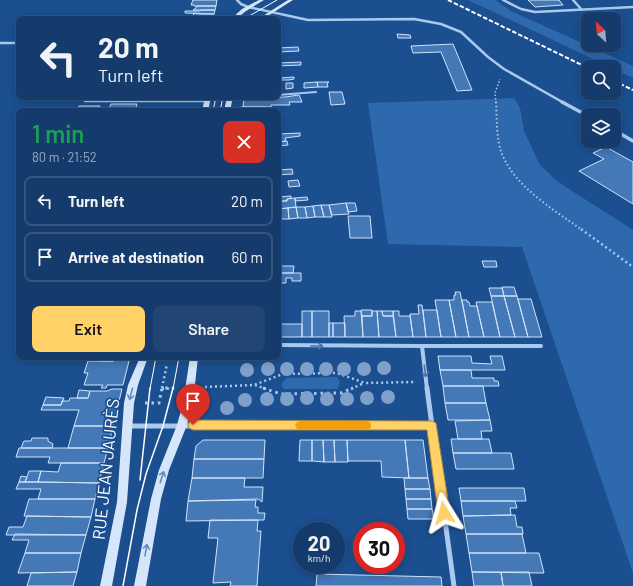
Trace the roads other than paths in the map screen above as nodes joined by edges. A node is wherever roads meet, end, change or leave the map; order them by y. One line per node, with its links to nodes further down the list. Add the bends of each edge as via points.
1 (237, 0): 6 (street)
2 (262, 0): 6 (main road)
3 (291, 0): 9 (main road)
4 (503, 0): 8 (street, via 521,9 535,12)
5 (573, 0): 8 (street)
6 (248, 7): 9 (street); 10 (main road)
7 (633, 7): 8 (street)
8 (582, 10)
9 (272, 12): 11 (main road); 18 (street, via 312,20 414,19 445,25 466,36 504,68)
10 (237, 16)
11 (265, 16)
12 (0, 43): 13 (street)
13 (16, 43)
14 (316, 92): 15 (lane)
15 (281, 95)
16 (146, 100): 17 (street)
17 (85, 101)
18 (581, 112)
19 (621, 134): 20 (street)
20 (633, 141)
21 (281, 346): 22 (street, one-way to 22)
22 (422, 346): 23 (street); 28 (street, one-way to 28)
23 (541, 346)
24 (143, 360): 27 (main road, RUE JEAN JAURÈS, one-way to 27, via 133,385)
25 (194, 360): 26 (main road, via 191,388)
26 (182, 425): 27 (street); 28 (street); 30 (main road, one-way to 26, via 156,499 164,470)
27 (126, 426): 29 (main road, RUE JEAN JAURÈS, via 122,502)
28 (432, 426): 31 (street)
29 (106, 586)
30 (140, 586)
31 (454, 586)

